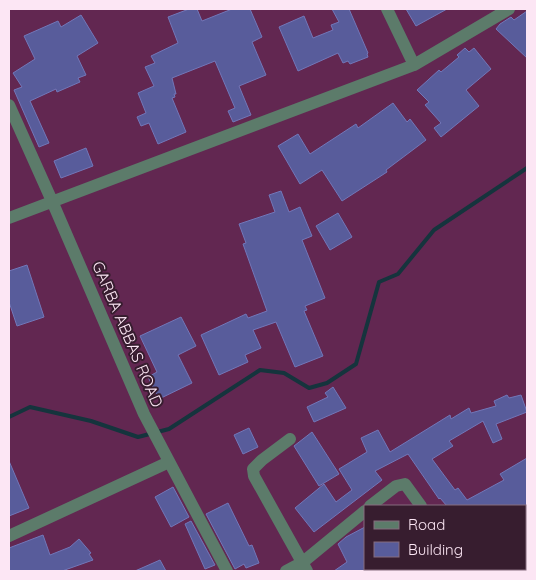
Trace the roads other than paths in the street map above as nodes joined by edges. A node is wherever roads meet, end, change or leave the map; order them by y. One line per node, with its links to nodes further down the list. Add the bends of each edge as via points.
1 (387, 9): 3 (street)
2 (509, 9): 3 (street)
3 (414, 65): 5 (street)
4 (9, 105): 5 (street, GARBA ABBAS ROAD)
5 (52, 201): 6 (street); 8 (street, GARBA ABBAS ROAD, via 144,414)
6 (9, 218)
7 (290, 439): 13 (street, via 253,469)
8 (169, 462): 12 (street); 14 (street, GARBA ABBAS ROAD)
9 (371, 505): 10 (street, via 396,486 405,484)
10 (420, 505)
11 (364, 512): 13 (street)
12 (9, 536)
13 (305, 567): 15 (street)
14 (227, 571)
15 (286, 571)

